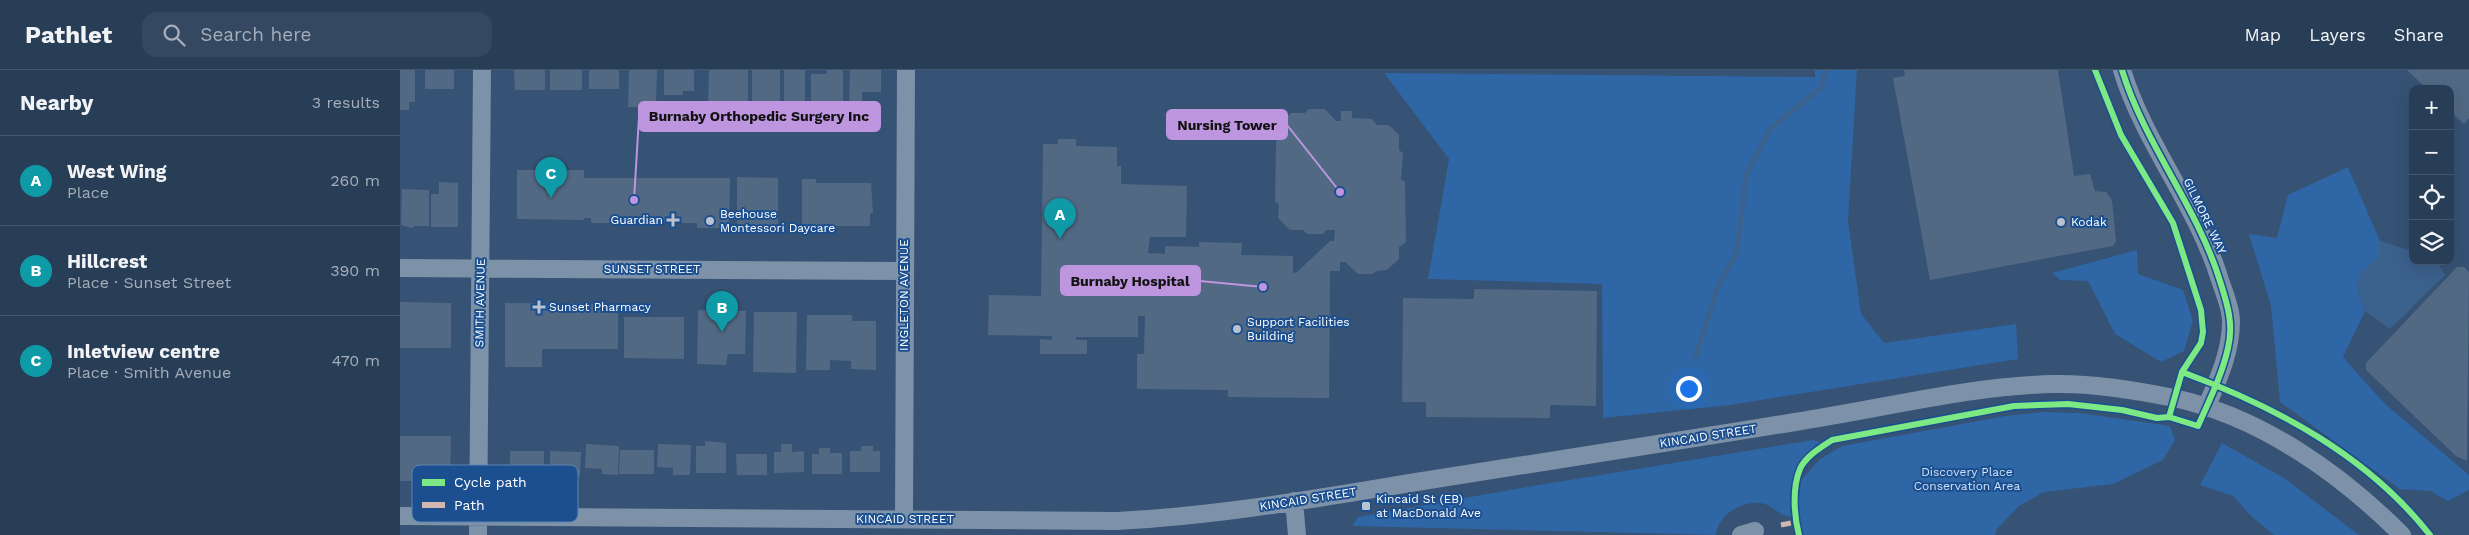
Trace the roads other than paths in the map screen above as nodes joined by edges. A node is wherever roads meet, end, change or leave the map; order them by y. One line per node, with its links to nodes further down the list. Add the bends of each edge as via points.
1 (482, 70): 5 (street, SMITH AVENUE)
2 (906, 70): 6 (street, INGLETON AVENUE)
3 (2122, 70): 7 (street, GILMORE WAY, via 2150,136 2214,258 2231,318 2229,347)
4 (400, 268): 5 (street, SUNSET STREET)
5 (480, 268): 6 (street, SUNSET STREET); 8 (street, SMITH AVENUE)
6 (904, 271): 11 (street, INGLETON AVENUE)
7 (2206, 408): 9 (street, KINCAID STREET, via 2156,394 2086,385 2049,384 1990,389); 15 (street, KINCAID STREET, via 2296,450 2348,486)
8 (478, 465)
9 (1294, 502): 11 (street, KINCAID STREET, via 1162,519 1117,521); 14 (street)
10 (578, 517): 11 (street, KINCAID STREET)
11 (904, 519)
12 (478, 522): 13 (street, SMITH AVENUE)
13 (478, 535)
14 (1297, 535)
15 (2402, 535)

